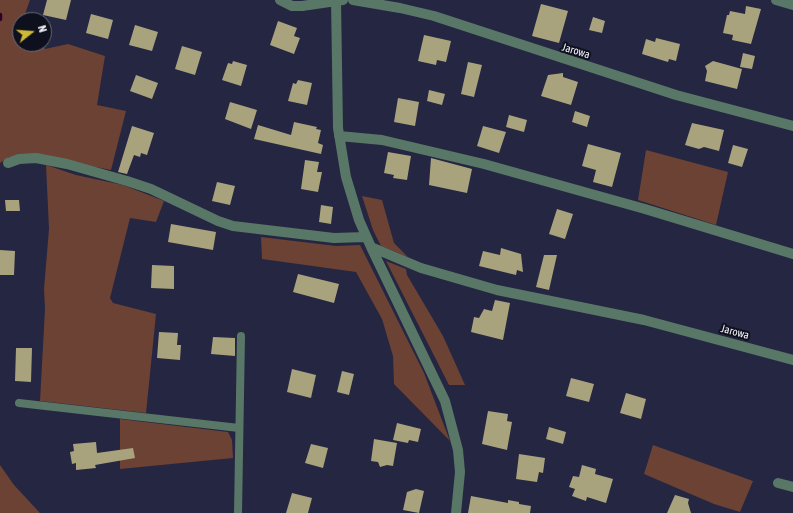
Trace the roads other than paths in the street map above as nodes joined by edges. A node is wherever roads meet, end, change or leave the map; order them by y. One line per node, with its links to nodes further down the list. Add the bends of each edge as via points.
1 (280, 0): 2 (street, via 292,6)
2 (336, 0): 3 (street); 8 (street, via 336,94)
3 (343, 0)
4 (353, 0): 7 (street, Jarowa, via 434,16 676,95)
5 (776, 0): 6 (street)
6 (793, 5)
7 (793, 126)
8 (339, 136): 10 (street, via 346,177); 12 (street, via 382,140 484,164)
9 (8, 163): 10 (street, via 19,158 36,158 67,164 151,189 233,226 334,238)
10 (366, 237): 11 (street)
11 (371, 247): 14 (street, Jarowa, via 421,268 497,290 644,320); 20 (street, via 445,401 458,450 460,472)
12 (793, 254)
13 (241, 336): 16 (lane)
14 (793, 360)
15 (18, 403): 16 (lane)
16 (239, 428): 19 (lane)
17 (778, 483): 18 (street)
18 (793, 487)
19 (238, 513)
20 (456, 513)

